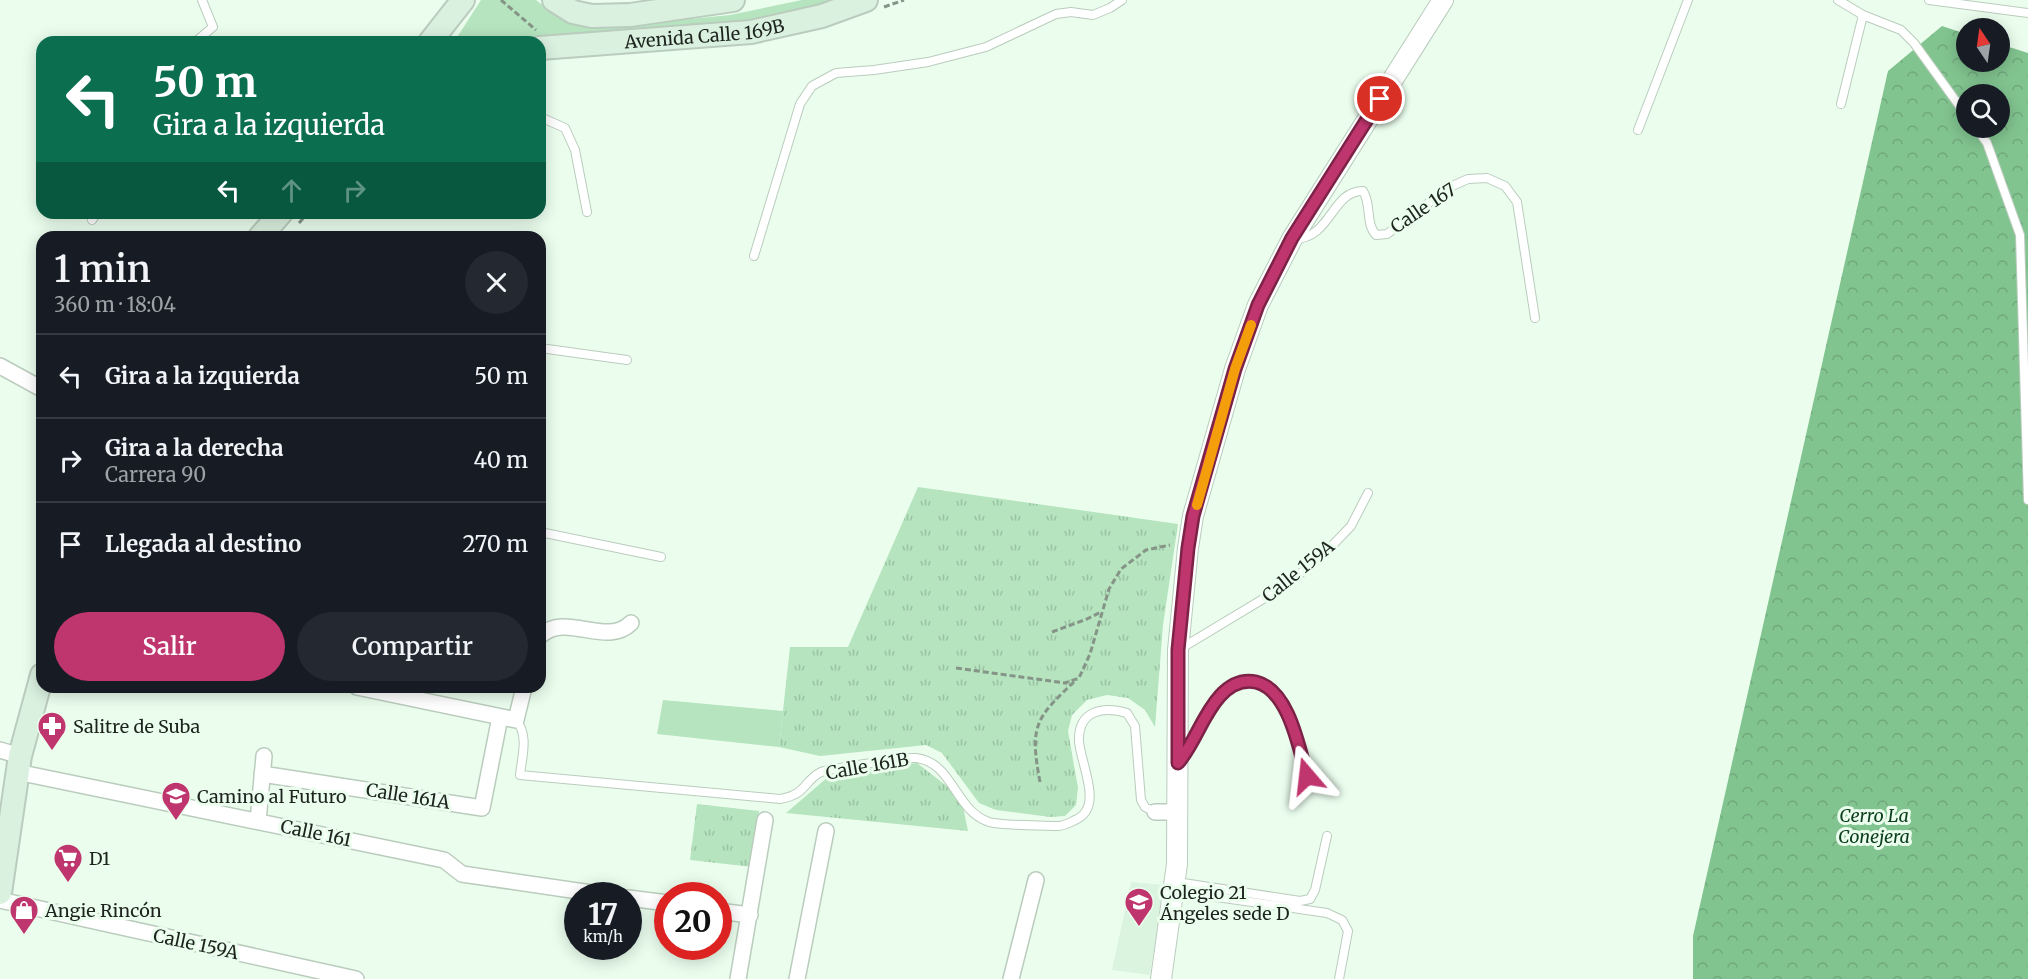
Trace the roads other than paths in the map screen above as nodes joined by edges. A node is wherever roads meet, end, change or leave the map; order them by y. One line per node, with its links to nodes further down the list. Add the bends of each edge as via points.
1 (202, 0): 14 (lane, via 213,27)
2 (463, 0): 15 (main road)
3 (554, 0): 11 (main road, via 573,12 592,16 630,15)
4 (589, 0): 11 (main road, via 621,6)
5 (866, 0): 16 (main road, Avenida Calle 169B, via 822,16 751,32)
6 (1122, 0): 26 (lane, via 1093,15 1056,14 986,47 928,62 836,73 812,86 800,104)
7 (1443, 0): 25 (street)
8 (1688, 0): 20 (lane)
9 (1838, 0): 13 (lane)
10 (1929, 0): 12 (lane)
11 (727, 1)
12 (2028, 13)
13 (1863, 15): 17 (lane, via 1901,30); 18 (lane)
14 (202, 36)
15 (435, 36)
16 (546, 40)
17 (1956, 101)
18 (1841, 104)
19 (546, 120): 22 (lane, via 565,128 575,150)
20 (1638, 130)
21 (1983, 138): 33 (lane, via 2020,235)
22 (587, 212)
23 (276, 219): 24 (main road)
24 (265, 231)
25 (1292, 238): 27 (lane, Calle 167, via 1315,234 1345,196 1354,191 1363,191 1368,199 1371,229 1376,235 1387,234 1450,187 1468,179 1487,178 1505,186 1517,202); 38 (street, via 1258,305 1235,369 1193,516)
26 (754, 256)
27 (1535, 318)
28 (546, 349): 29 (lane)
29 (627, 360)
30 (0, 366): 31 (street)
31 (36, 386)
32 (1368, 493): 38 (lane, Calle 159A, via 1351,526 1288,584)
33 (2028, 500)
34 (546, 533): 35 (lane)
35 (661, 557)
36 (631, 623): 37 (street, via 618,631 561,626)
37 (546, 632)
38 (1178, 650): 46 (street)
39 (36, 692): 45 (main road)
40 (386, 693): 42 (street)
41 (523, 693): 43 (street)
42 (500, 717): 43 (street); 47 (street, Calle 161A, via 482,808)
43 (516, 720): 49 (lane, Calle 161B, via 524,737 520,775 780,799 793,797 821,772 914,757 931,762 944,773 968,808 990,822 1062,826 1080,818 1089,804 1090,791 1079,741 1081,729 1087,717 1097,710 1114,709 1127,713 1136,726 1141,801)
44 (264, 756): 47 (street)
45 (12, 759): 52 (street, Calle 161); 55 (main road)
46 (1178, 763): 48 (lane, via 1218,697 1232,685 1247,680 1262,683 1276,694 1289,717); 50 (street)
47 (262, 774): 52 (street)
48 (1307, 776)
49 (1155, 812): 50 (street, Calle 161B)
50 (1177, 812): 57 (street)
51 (765, 820): 62 (street)
52 (258, 821): 58 (street, Calle 161, via 444,860 462,874)
53 (826, 831): 65 (street)
54 (1327, 836): 57 (lane, via 1310,899)
55 (2, 863): 59 (main road)
56 (1036, 880): 66 (street)
57 (1174, 887): 67 (street); 68 (lane, via 1327,913 1342,920 1348,931)
58 (564, 889)
59 (0, 893)
60 (0, 900): 63 (street, Calle 159A)
61 (732, 913): 62 (street)
62 (750, 915): 64 (street)
63 (356, 979)
64 (738, 979)
65 (797, 979)
66 (1011, 979)
67 (1161, 979)
68 (1339, 979)

